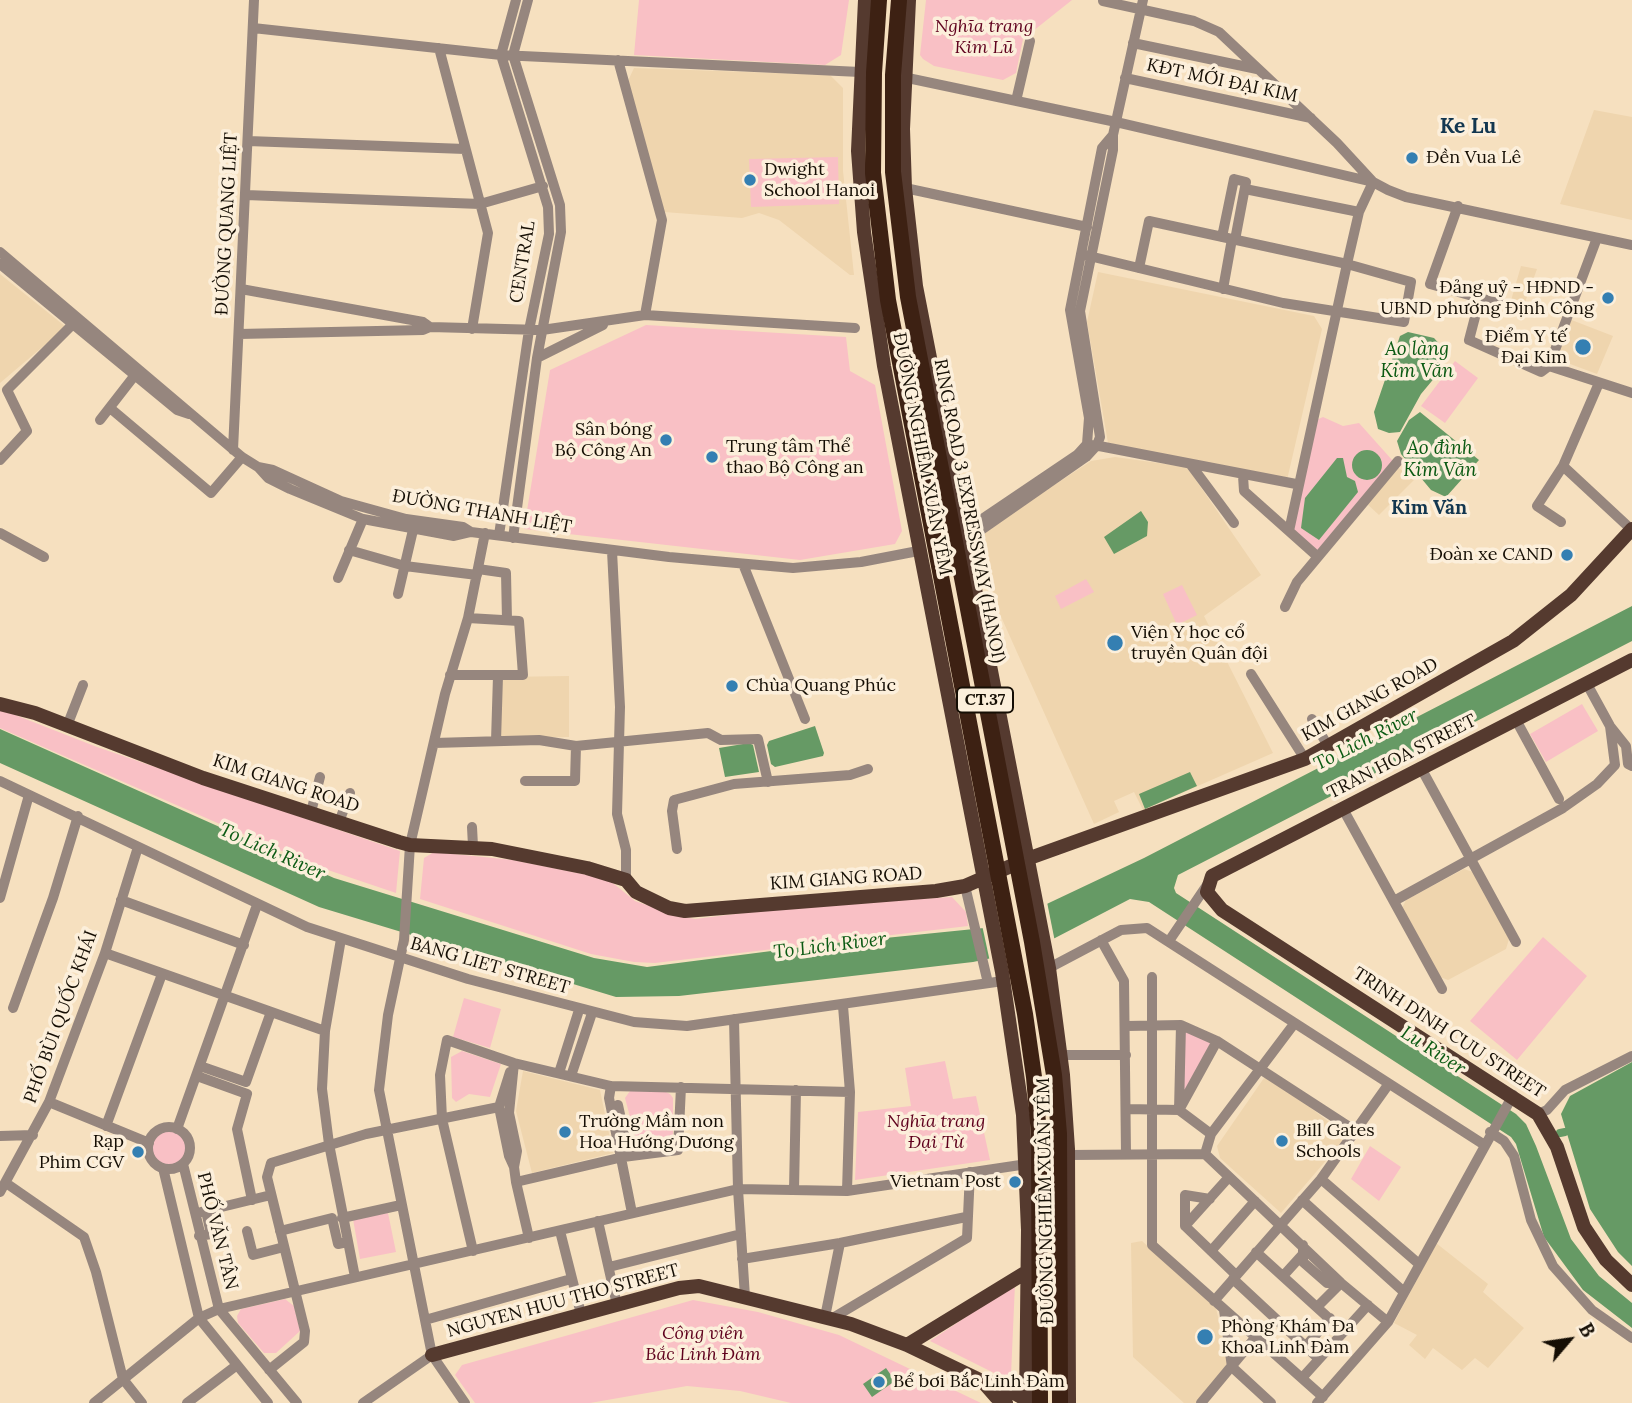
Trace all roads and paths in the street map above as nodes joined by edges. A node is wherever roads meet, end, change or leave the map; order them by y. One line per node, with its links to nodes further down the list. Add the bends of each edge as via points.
1 (254, 0): 10 (street, ĐƯỜNG QUANG LIỆT)
2 (516, 0): 14 (street)
3 (528, 0): 15 (street)
4 (865, 0): 18 (main road, ĐƯỜNG NGHIÊM XUÂN YÊM)
5 (879, 0): 306 (highway, CT.37, bridge, via 873,173 888,300 1026,1014 1034,1077 1039,1134)
6 (899, 0): 313 (highway, RING ROAD 3 EXPRESSWAY (HANOI) / CT.37, bridge, via 893,172 908,297 1054,1075 1059,1134)
7 (909, 0): 19 (main road, ĐƯỜNG NGHIÊM XUÂN YÊM)
8 (1102, 1): 9 (street)
9 (1142, 4): 12 (street, KĐT MỚI ĐẠI KIM); 17 (street, via 1209,27)
10 (253, 27): 13 (street); 24 (street, ĐƯỜNG QUANG LIỆT)
11 (1030, 41): 21 (street)
12 (1133, 43): 17 (street, KĐT MỚI ĐẠI KIM); 20 (street, KĐT MỚI ĐẠI KIM)
13 (439, 48): 14 (street); 25 (street)
14 (501, 55): 15 (street); 28 (street, CENTRAL)
15 (513, 55): 16 (street); 60 (street, CENTRAL, via 560,205 561,232)
16 (618, 60): 18 (street); 52 (street, via 662,220)
17 (1259, 69): 22 (street)
18 (860, 72): 97 (main road, ĐƯỜNG NGHIÊM XUÂN YÊM, via 858,151 864,232)
19 (903, 77): 21 (street); 29 (main road, ĐƯỜNG NGHIÊM XUÂN YÊM)
20 (1125, 78): 22 (street, KĐT MỚI ĐẠI KIM); 23 (street, KĐT MỚI ĐẠI KIM)
21 (1016, 101): 23 (street)
22 (1311, 118): 27 (street)
23 (1116, 122): 26 (street, KĐT MỚI ĐẠI KIM); 27 (street)
24 (248, 141): 25 (street); 31 (street, ĐƯỜNG QUANG LIỆT)
25 (466, 149): 32 (street)
26 (1107, 149): 37 (street); 42 (street)
27 (1373, 182): 34 (street, via 1406,197); 36 (street)
28 (542, 186): 32 (street); 59 (street, CENTRAL, via 549,234)
29 (905, 188): 37 (street); 93 (main road, ĐƯỜNG NGHIÊM XUÂN YÊM, via 916,286)
30 (1245, 189): 33 (street, via 1246,182 1234,179); 35 (street); 36 (street)
31 (246, 195): 32 (street); 46 (street, ĐƯỜNG QUANG LIỆT)
32 (480, 204): 57 (street, via 488,233)
33 (1229, 206): 35 (street); 39 (street)
34 (1458, 206): 38 (street); 48 (street, via 1430,284)
35 (1241, 209): 39 (street)
36 (1359, 212): 44 (street)
37 (1087, 227): 42 (street)
38 (1597, 238): 40 (street); 63 (street)
39 (1230, 239): 44 (street); 45 (street, via 1149,221); 47 (street)
40 (1632, 245)
41 (0, 252): 54 (street, ĐƯỜNG THANH LIỆT)
42 (1086, 255): 45 (street); 70 (street, via 1078,294 1078,342 1101,430)
43 (0, 264): 54 (street)
44 (1347, 264): 51 (street); 51 (street, via 1411,282 1404,322)
45 (1139, 268): 47 (street)
46 (241, 289): 50 (street); 61 (street, ĐƯỜNG QUANG LIỆT)
47 (1223, 289): 51 (street)
48 (1480, 298): 49 (street); 63 (street, via 1469,340 1541,372)
49 (1507, 306)
50 (371, 313): 55 (street); 58 (street)
51 (1335, 313): 78 (street)
52 (645, 315): 53 (street); 56 (street)
53 (611, 320): 60 (street); 62 (street)
54 (76, 321): 64 (street); 68 (street, ĐƯỜNG THANH LIỆT, via 183,404); 72 (street, via 7,390 27,431)
55 (430, 327): 57 (street); 58 (street)
56 (855, 328)
57 (472, 329): 59 (street)
58 (370, 330): 61 (street)
59 (529, 330): 60 (street); 81 (street, CENTRAL)
60 (542, 330): 62 (street, CENTRAL)
61 (239, 334): 71 (street, ĐƯỜNG QUANG LIỆT)
62 (537, 358): 82 (street, CENTRAL)
63 (1549, 366): 65 (street)
64 (135, 375): 67 (street); 68 (street, via 177,410)
65 (1599, 383): 66 (street); 75 (street)
66 (1632, 393)
67 (110, 408): 69 (street); 71 (street, via 211,493)
68 (189, 414): 71 (street, ĐƯỜNG THANH LIỆT)
69 (100, 420)
70 (1092, 444): 74 (street); 93 (street)
71 (238, 454): 80 (street, ĐƯỜNG THANH LIỆT)
72 (0, 460)
73 (1398, 461): 99 (street)
74 (1191, 465): 76 (street); 79 (street)
75 (1563, 466): 84 (street, via 1537,506); 86 (street)
76 (1219, 471): 77 (street); 79 (street)
77 (1243, 476): 78 (street); 88 (street, via 1244,491)
78 (1296, 484): 88 (street)
79 (1212, 493): 85 (street)
80 (339, 506): 83 (street); 89 (street, ĐƯỜNG THANH LIỆT)
81 (503, 510): 82 (street); 92 (street, CENTRAL)
82 (517, 512): 94 (street, CENTRAL)
83 (363, 519): 87 (street); 95 (street)
84 (1561, 522)
85 (1234, 523)
86 (1632, 529): 126 (main road, KIM GIANG ROAD, via 1571,595 1513,641)
87 (413, 530): 89 (street, via 454,536); 101 (street)
88 (1289, 531): 99 (street)
89 (471, 532): 91 (street, ĐƯỜNG THANH LIỆT)
90 (0, 533): 98 (street)
91 (485, 533): 92 (street, ĐƯỜNG THANH LIỆT); 102 (street)
92 (499, 536): 94 (street, ĐƯỜNG THANH LIỆT)
93 (963, 537): 108 (main road, ĐƯỜNG NGHIÊM XUÂN YÊM)
94 (513, 538): 96 (street, ĐƯỜNG THANH LIỆT)
95 (349, 550): 101 (street); 103 (street)
96 (612, 551): 100 (street, ĐƯỜNG THANH LIỆT); 122 (street, via 620,707)
97 (918, 551): 100 (street, ĐƯỜNG THANH LIỆT, via 813,567); 110 (main road, ĐƯỜNG NGHIÊM XUÂN YÊM)
98 (44, 556)
99 (1318, 557): 105 (street, via 1297,582)
100 (743, 564): 117 (street)
101 (405, 566): 102 (street); 104 (street)
102 (478, 572): 106 (street); 107 (street, via 506,573)
103 (338, 578)
104 (398, 594)
105 (1285, 607)
106 (468, 618): 107 (street); 112 (street)
107 (507, 620): 113 (street, via 519,621 523,675)
108 (985, 652): 110 (main road, via 962,666); 127 (main road, ĐƯỜNG NGHIÊM XUÂN YÊM)
109 (1632, 660): 114 (main road, TRAN HOA STREET)
110 (943, 662): 132 (main road, ĐƯỜNG NGHIÊM XUÂN YÊM)
111 (1251, 674): 128 (street)
112 (450, 675): 113 (street); 124 (street)
113 (498, 676): 123 (street)
114 (1587, 684): 119 (main road, TRAN HOA STREET); 121 (street)
115 (83, 685): 120 (street)
116 (0, 704): 120 (main road, KIM GIANG ROAD)
117 (805, 719)
118 (1312, 719): 126 (street)
119 (1516, 720): 130 (main road, TRAN HOA STREET); 139 (street)
120 (67, 726): 141 (main road, KIM GIANG ROAD, via 203,778)
121 (1611, 726): 129 (street, via 1626,746); 149 (street, via 1615,765 1597,784 1563,808)
122 (617, 740): 125 (street); 136 (street, via 708,733 721,740 758,739); 152 (street, via 617,814)
123 (496, 741): 124 (street); 125 (street, via 540,740)
124 (434, 743): 145 (street)
125 (576, 746): 135 (street, via 575,780)
126 (1328, 746): 128 (main road, KIM GIANG ROAD)
127 (1007, 757): 132 (main road, via 985,754); 150 (main road, ĐƯỜNG NGHIÊM XUÂN YÊM)
128 (1305, 759): 150 (main road, KIM GIANG ROAD)
129 (1632, 766)
130 (1421, 768): 140 (main road, TRAN HOA STREET); 149 (street)
131 (868, 769): 136 (street, via 850,775)
132 (965, 776): 151 (main road, ĐƯỜNG NGHIÊM XUÂN YÊM)
133 (320, 777): 141 (street)
134 (0, 781): 138 (street, BANG LIET STREET)
135 (525, 781)
136 (768, 782): 148 (street, via 674,800)
137 (350, 793): 143 (street)
138 (29, 795): 142 (street, BANG LIET STREET); 155 (street)
139 (1559, 799)
140 (1343, 809): 154 (main road, TRAN HOA STREET, via 1212,876); 157 (street)
141 (311, 812): 143 (main road, KIM GIANG ROAD)
142 (78, 816): 147 (street, BANG LIET STREET); 173 (street)
143 (338, 822): 145 (main road, KIM GIANG ROAD)
144 (472, 827): 146 (street)
145 (410, 845): 146 (main road, KIM GIANG ROAD); 165 (street)
146 (473, 846): 152 (main road, KIM GIANG ROAD)
147 (138, 847): 156 (street, PHỐ BÙI QUỐC KHÁI); 158 (street, BANG LIET STREET)
148 (677, 849)
149 (1470, 858): 157 (street); 162 (street)
150 (1027, 859): 151 (main road, KIM GIANG ROAD); 166 (main road, ĐƯỜNG NGHIÊM XUÂN YÊM)
151 (984, 878): 153 (main road, KIM GIANG ROAD); 169 (main road, ĐƯỜNG NGHIÊM XUÂN YÊM)
152 (626, 880): 153 (main road, KIM GIANG ROAD, via 652,902 685,911)
153 (965, 886): 169 (street)
154 (1204, 894): 161 (street); 199 (main road, TRINH DINH CUU STREET)
155 (0, 898)
156 (121, 900): 163 (street); 164 (street, PHỐ BÙI QUỐC KHÁI)
157 (1394, 901): 170 (street)
158 (257, 905): 159 (street, BANG LIET STREET); 163 (street)
159 (341, 939): 165 (street, BANG LIET STREET); 182 (street)
160 (1101, 940): 161 (street, via 1136,927); 166 (street); 181 (street, via 1124,981)
161 (1168, 941): 178 (street)
162 (1516, 942)
163 (244, 945): 171 (street)
164 (105, 953): 167 (street); 201 (street, PHỐ BÙI QUỐC KHÁI)
165 (401, 959): 174 (street, BANG LIET STREET); 210 (street, via 388,1015 379,1090)
166 (1048, 963): 184 (main road, ĐƯỜNG NGHIÊM XUÂN YÊM)
167 (162, 974): 171 (street); 208 (street)
168 (1152, 977): 179 (street)
169 (995, 978): 172 (street, BANG LIET STREET); 200 (main road, ĐƯỜNG NGHIÊM XUÂN YÊM)
170 (1442, 989)
171 (226, 997): 175 (street); 189 (street)
172 (843, 1006): 177 (street, BANG LIET STREET); 197 (street)
173 (13, 1008)
174 (579, 1010): 176 (street, BANG LIET STREET); 190 (street)
175 (271, 1012): 182 (street); 189 (street, via 246,1082)
176 (593, 1013): 177 (street, BANG LIET STREET, via 687,1027); 191 (street)
177 (734, 1019): 195 (street)
178 (1294, 1024): 188 (street); 192 (street)
179 (1152, 1025): 180 (street); 181 (street); 204 (street)
180 (1181, 1025): 183 (street); 205 (street)
181 (1127, 1026): 185 (street)
182 (325, 1031): 217 (street, via 322,1089)
183 (1217, 1041): 188 (street); 205 (street)
184 (1061, 1055): 185 (street); 198 (main road, ĐƯỜNG NGHIÊM XUÂN YÊM)
185 (1126, 1055): 203 (street)
186 (1632, 1056): 206 (street, via 1565,1090)
187 (514, 1063): 190 (street); 202 (street); 207 (street, via 447,1040 440,1075); 226 (street, via 508,1108 517,1152)
188 (1260, 1069): 211 (street); 213 (street)
189 (199, 1071): 209 (street); 238 (street, via 247,1094 237,1129)
190 (559, 1073): 191 (street)
191 (571, 1076): 193 (street)
192 (1388, 1085): 211 (street); 218 (street)
193 (611, 1086): 194 (street); 223 (street, via 627,1147)
194 (681, 1087): 195 (street); 223 (street, via 678,1150)
195 (735, 1089): 196 (street); 233 (street)
196 (796, 1090): 197 (street); 234 (street)
197 (850, 1092): 235 (street)
198 (1065, 1093): 200 (main road); 222 (main road, ĐƯỜNG NGHIÊM XUÂN YÊM)
199 (1511, 1097): 206 (main road, TRINH DINH CUU STREET); 212 (street)
200 (1021, 1098): 225 (main road, ĐƯỜNG NGHIÊM XUÂN YÊM)
201 (49, 1102): 208 (street); 214 (street, PHỐ BÙI QUỐC KHÁI)
202 (499, 1107): 207 (street); 226 (street)
203 (1127, 1109): 204 (street); 220 (street)
204 (1153, 1109): 205 (street); 219 (street)
205 (1179, 1110): 213 (street)
206 (1538, 1114): 273 (main road, TRINH DINH CUU STREET, via 1557,1147 1584,1227 1606,1260)
207 (442, 1119): 210 (street); 260 (street)
208 (106, 1126): 216 (street)
209 (177, 1129): 216 (street, via 160,1130); 224 (street, PHỐ VĂN TÂN, via 188,1142 189,1154)
210 (385, 1130): 217 (street); 243 (street)
211 (1354, 1130): 230 (street)
212 (1491, 1130): 218 (street); 291 (street, via 1514,1156 1531,1220 1553,1266 1592,1310)
213 (1211, 1134): 221 (street)
214 (33, 1135): 215 (street); 232 (street, PHỐ BÙI QUỐC KHÁI)
215 (0, 1136)
216 (149, 1143): 227 (street, via 152,1160)
217 (329, 1144): 236 (street, via 273,1161 267,1172); 246 (street)
218 (1483, 1144): 265 (street)
219 (1153, 1153): 220 (street); 221 (street); 277 (street, via 1152,1245)
220 (1126, 1154): 222 (street)
221 (1205, 1154): 229 (street)
222 (1068, 1155): 242 (main road, ĐƯỜNG NGHIÊM XUÂN YÊM)
223 (623, 1157): 231 (street); 244 (street)
224 (183, 1164): 227 (street, PHỐ VĂN TÂN); 254 (street, PHỐ VĂN TÂN)
225 (1027, 1164): 228 (street); 241 (main road, ĐƯỜNG NGHIÊM XUÂN YÊM)
226 (514, 1167): 231 (street)
227 (163, 1168): 284 (street)
228 (970, 1172): 235 (street); 245 (street)
229 (1229, 1177): 237 (street); 240 (street)
230 (1321, 1178): 239 (street); 265 (street)
231 (516, 1182): 255 (street)
232 (3, 1188): 300 (street, via 84,1237)
233 (738, 1189): 234 (street); 244 (street); 253 (street)
234 (794, 1190): 235 (street)
235 (848, 1191)
236 (271, 1195): 238 (street); 251 (street)
237 (1210, 1199): 249 (street); 249 (street, via 1185,1195)
238 (253, 1200): 254 (street, via 203,1212 211,1234)
239 (1302, 1200): 248 (street); 275 (street)
240 (1255, 1201): 248 (street); 261 (street)
241 (1028, 1203): 242 (main road); 267 (main road, ĐƯỜNG NGHIÊM XUÂN YÊM)
242 (1068, 1204): 314 (main road, ĐƯỜNG NGHIÊM XUÂN YÊM)
243 (401, 1205): 246 (street); 264 (street)
244 (632, 1213): 247 (street)
245 (966, 1217): 257 (street); 285 (street, via 967,1238)
246 (342, 1218): 256 (street)
247 (598, 1221): 252 (street); 266 (street)
248 (1280, 1224): 259 (street); 262 (street)
249 (1185, 1226): 261 (street)
250 (247, 1231): 258 (street, via 253,1255)
251 (280, 1231): 256 (street, via 332,1219 338,1244); 258 (street)
252 (560, 1231): 255 (street); 271 (street)
253 (741, 1234): 263 (street); 266 (street)
254 (200, 1236): 281 (street, PHỐ VĂN TÂN)
255 (529, 1238): 260 (street)
256 (348, 1242): 269 (street)
257 (840, 1243): 263 (street); 285 (street)
258 (284, 1247): 274 (street)
259 (1303, 1250): 268 (street); 272 (street)
260 (473, 1251): 264 (street)
261 (1211, 1251): 270 (street)
262 (1256, 1252): 268 (street); 270 (street)
263 (742, 1259): 276 (street)
264 (413, 1264): 269 (street); 287 (street)
265 (1419, 1264): 275 (street)
266 (609, 1267): 278 (street)
267 (1028, 1271): 292 (main road); 306 (main road, ĐƯỜNG NGHIÊM XUÂN YÊM)
268 (1283, 1276): 280 (street)
269 (355, 1277): 274 (street)
270 (1234, 1277): 277 (street); 293 (street)
271 (571, 1279): 283 (street); 287 (street)
272 (1341, 1283): 279 (street); 280 (street)
273 (1632, 1285)
274 (294, 1291): 281 (street); 298 (street, via 304,1342)
275 (1404, 1292): 288 (street)
276 (745, 1297): 278 (main road, NGUYEN HUU THO STREET, via 699,1286); 285 (main road, NGUYEN HUU THO STREET)
277 (1214, 1301): 282 (street)
278 (617, 1305): 283 (main road, NGUYEN HUU THO STREET)
279 (1368, 1305): 288 (street); 289 (street)
280 (1317, 1307): 286 (street)
281 (219, 1309): 284 (street); 298 (street, PHỐ VĂN TÂN)
282 (1224, 1310): 290 (street); 297 (street)
283 (581, 1314): 294 (main road, NGUYEN HUU THO STREET)
284 (199, 1318): 296 (street); 300 (street)
285 (828, 1318): 292 (main road, NGUYEN HUU THO STREET)
286 (1330, 1318): 289 (street); 293 (street)
287 (425, 1320): 294 (street)
288 (1388, 1322): 302 (street)
289 (1344, 1332): 295 (street)
290 (1255, 1338): 297 (street); 299 (street)
291 (1632, 1338)
292 (907, 1345): 301 (main road, NGUYEN HUU THO STREET)
293 (1306, 1346): 295 (street)
294 (432, 1355): 311 (street); 312 (street)
295 (1319, 1359): 299 (street)
296 (237, 1365): 305 (street); 309 (street)
297 (1231, 1367): 304 (street); 315 (street)
298 (269, 1370): 310 (street, PHỐ VĂN TÂN)
299 (1302, 1378): 302 (street)
300 (122, 1379): 307 (street); 308 (street)
301 (982, 1381): 303 (main road, NGUYEN HUU THO STREET); 306 (main road, NGUYEN HUU THO STREET, via 996,1383)
302 (1320, 1400)
303 (1000, 1401)
304 (1265, 1401)
305 (190, 1402)
306 (1031, 1402)
307 (94, 1403)
308 (142, 1403)
309 (268, 1403)
310 (297, 1403)
311 (363, 1403)
312 (465, 1403)
313 (1060, 1403)
314 (1069, 1403)
315 (1201, 1403)

